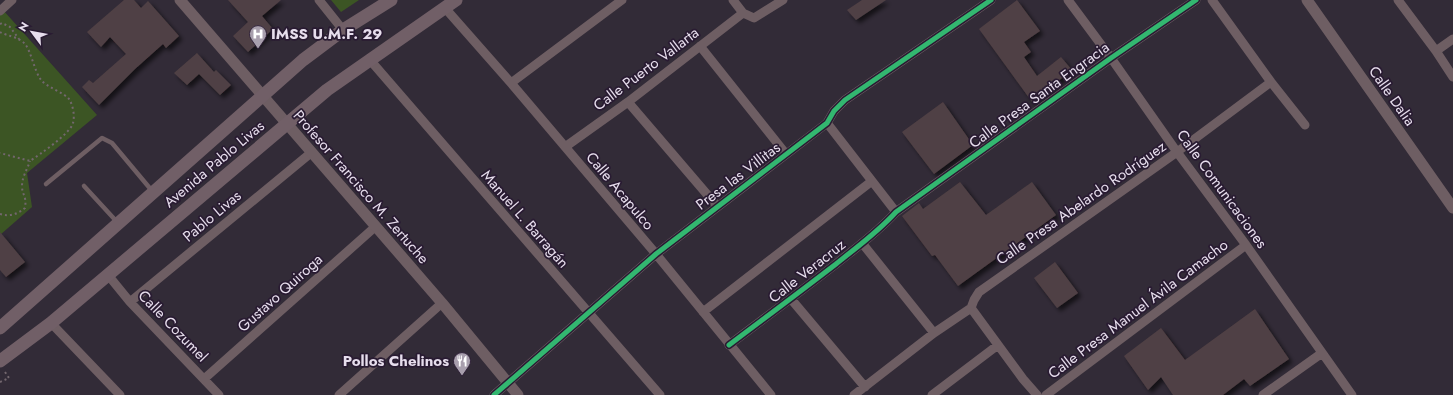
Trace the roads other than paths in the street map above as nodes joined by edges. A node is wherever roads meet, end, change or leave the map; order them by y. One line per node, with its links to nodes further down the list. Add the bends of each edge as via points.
1 (12, 0): 16 (street)
2 (180, 0): 27 (street, Profesor Francisco M. Zertuche)
3 (318, 0): 18 (street)
4 (391, 0): 18 (main road, Avenida Pablo Livas)
5 (456, 0): 15 (main road, Avenida Pablo Livas)
6 (622, 0): 26 (street)
7 (733, 0): 17 (street)
8 (783, 0): 17 (street, via 754,18)
9 (991, 0): 29 (street, Presa las Villitas, via 845,100 834,111)
10 (1068, 0): 22 (street, Calle Comunicaciones)
11 (1196, 0): 22 (street, Calle Presa Santa Engracia)
12 (1212, 0): 25 (street)
13 (1306, 0): 41 (street, Calle Dalia)
14 (1398, 0): 21 (street)
15 (445, 8): 23 (main road, Avenida Pablo Livas); 26 (street, Calle Acapulco)
16 (0, 11)
17 (743, 13): 20 (street, Calle Puerto Vallarta)
18 (343, 30): 27 (main road, Avenida Pablo Livas)
19 (1453, 39): 21 (street)
20 (700, 46): 28 (street, Calle Puerto Vallarta); 35 (street)
21 (1436, 51): 24 (street)
22 (1111, 58): 34 (street, Calle Comunicaciones); 42 (street, Calle Presa Santa Engracia)
23 (370, 60): 30 (main road, Avenida Pablo Livas, via 327,90); 54 (street, Manuel L. Barragán)
24 (1453, 76)
25 (1271, 82): 31 (street); 34 (street, Calle Presa Abelardo Rodríguez)
26 (511, 83): 32 (street, Calle Acapulco)
27 (261, 95): 30 (street, Profesor Francisco M. Zertuche); 39 (main road, Avenida Pablo Livas)
28 (628, 102): 32 (street, Calle Puerto Vallarta); 40 (street)
29 (828, 123): 35 (street, Presa las Villitas); 36 (street)
30 (287, 124): 33 (street, Profesor Francisco M. Zertuche); 48 (main road, Avenida Pablo Livas)
31 (1305, 124)
32 (565, 147): 47 (street, Calle Acapulco)
33 (312, 152): 44 (street, Profesor Francisco M. Zertuche); 50 (street, Pablo Livas)
34 (1177, 152): 46 (street, Calle Comunicaciones); 52 (street, Calle Presa Abelardo Rodríguez, via 979,292)
35 (786, 154): 40 (street, Presa las Villitas)
36 (872, 181): 42 (street); 53 (street, Calle Veracruz)
37 (46, 184): 39 (lane, via 102,138 112,143)
38 (84, 186): 43 (lane)
39 (153, 192): 43 (main road, Avenida Pablo Livas)
40 (717, 206): 47 (street, Presa las Villitas)
41 (1453, 208)
42 (896, 212): 45 (street, Calle Veracruz)
43 (118, 223): 56 (main road, Avenida Pablo Livas)
44 (375, 227): 51 (street, Profesor Francisco M. Zertuche); 62 (street, Gustavo Quiroga)
45 (862, 243): 49 (street, Calle Veracruz); 57 (street)
46 (1246, 245): 60 (street, Calle Comunicaciones); 75 (street, Calle Presa Manuel Ávila Camacho)
47 (656, 254): 53 (street, Calle Acapulco); 54 (street, Presa las Villitas)
48 (108, 275): 50 (street, Calle Cozumel); 55 (main road, Avenida Pablo Livas)
49 (791, 299): 58 (street, Calle Veracruz); 64 (street)
50 (130, 302): 62 (street, Calle Cozumel)
51 (442, 303): 63 (street, Profesor Francisco M. Zertuche); 67 (street)
52 (971, 308): 57 (street); 59 (street)
53 (703, 312): 58 (street, Calle Acapulco)
54 (588, 314): 63 (street, Presa las Villitas); 70 (street, Manuel L. Barragán)
55 (51, 323): 61 (main road, Avenida Pablo Livas); 65 (street)
56 (0, 328)
57 (934, 333): 64 (street)
58 (730, 345): 71 (street, Calle Acapulco)
59 (998, 345): 73 (street); 74 (street)
60 (1322, 354): 76 (street); 77 (street, Calle Comunicaciones)
61 (0, 361)
62 (204, 379): 66 (street, Calle Cozumel)
63 (508, 383): 68 (street, Presa las Villitas); 69 (street, Profesor Francisco M. Zertuche)
64 (865, 387): 72 (street)
65 (120, 395)
66 (219, 395)
67 (339, 395)
68 (494, 395)
69 (518, 395)
70 (660, 395)
71 (771, 395)
72 (854, 395)
73 (932, 395)
74 (1037, 395)
75 (1046, 395)
76 (1263, 395)
77 (1352, 395)

